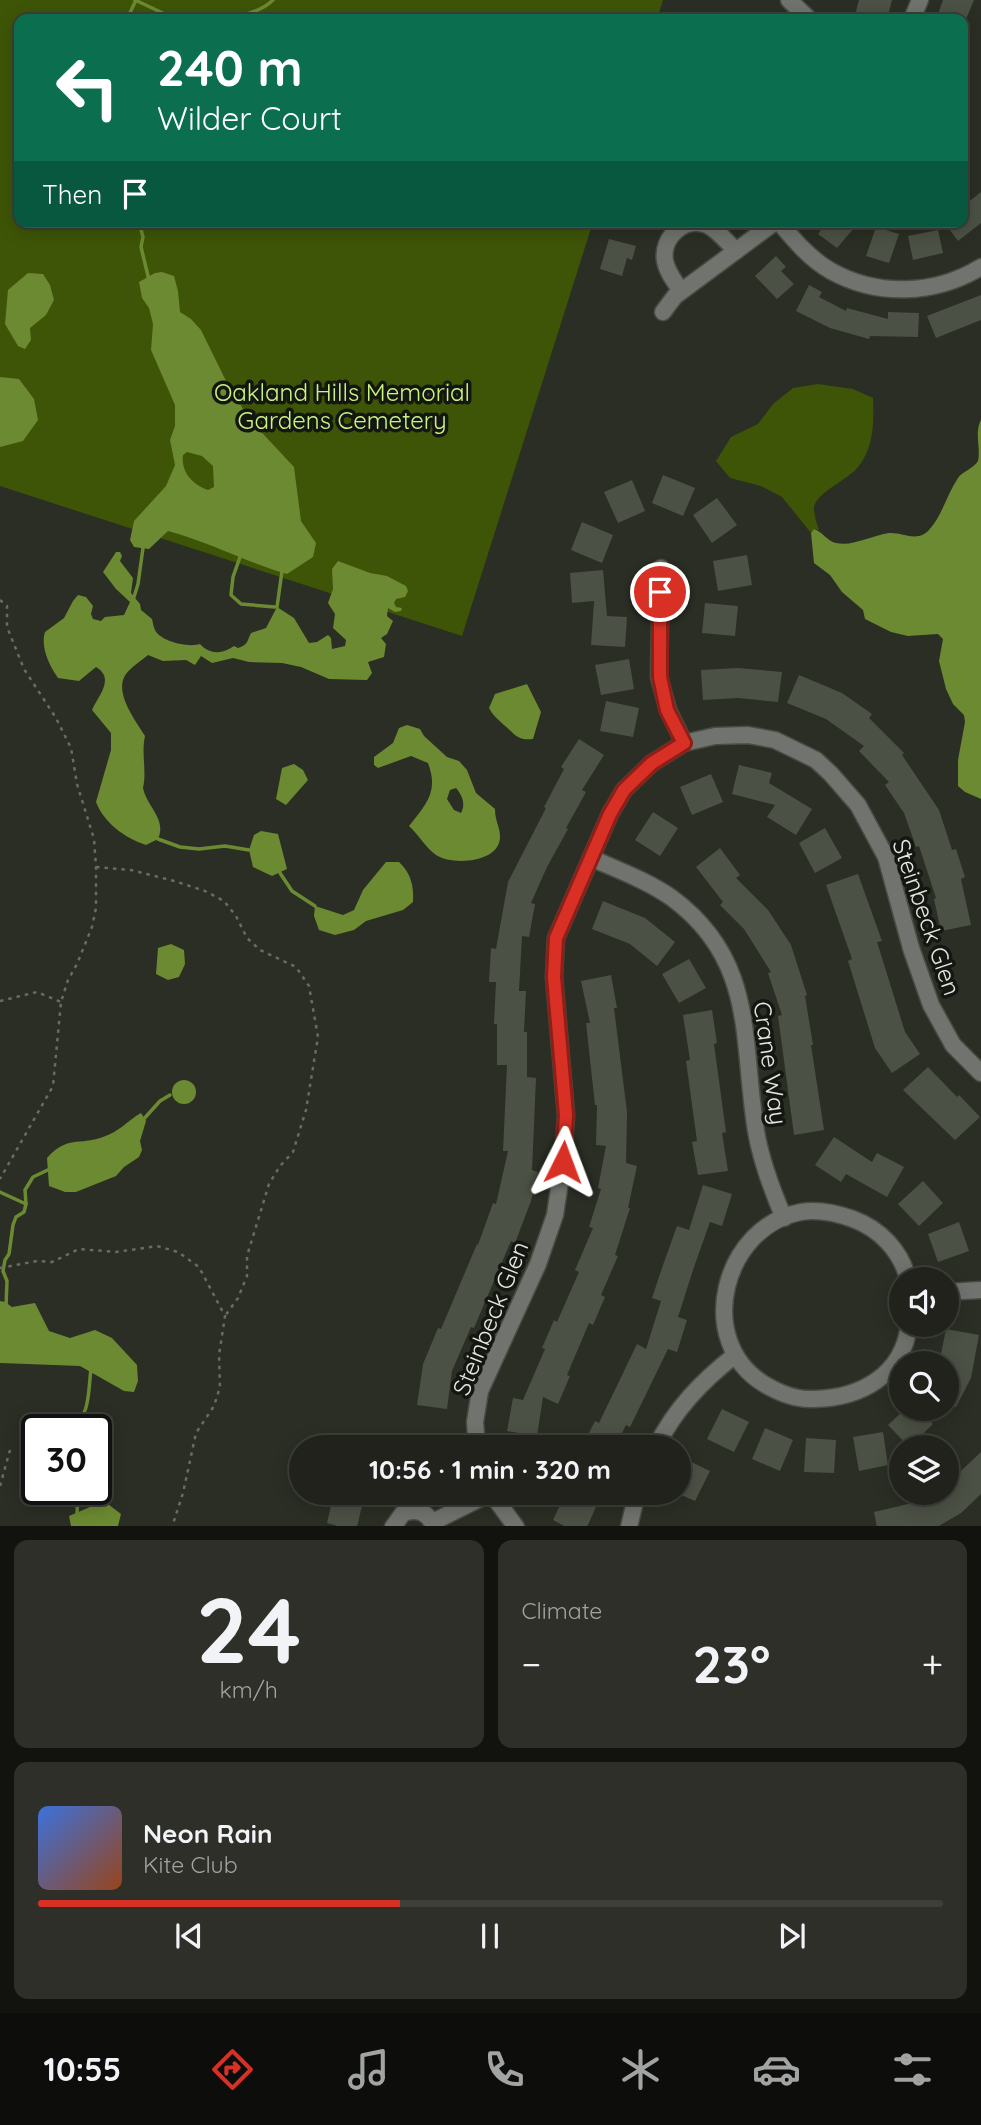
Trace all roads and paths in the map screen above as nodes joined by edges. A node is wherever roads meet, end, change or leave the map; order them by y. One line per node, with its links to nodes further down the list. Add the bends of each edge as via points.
1 (789, 0): 2 (street)
2 (805, 11)
3 (679, 228): 9 (street, via 667,243 665,263)
4 (712, 228): 7 (street)
5 (769, 228): 7 (street)
6 (783, 228): 8 (street, via 829,270 870,287 912,290)
7 (736, 251): 9 (street)
8 (981, 267)
9 (681, 290): 10 (street)
10 (663, 312)
11 (661, 568): 13 (street, via 660,677 667,710)
12 (0, 600): 15 (path, via 7,606 7,627 24,669 71,748 94,839)
13 (684, 743): 14 (street, Steinbeck Glen, via 652,763 624,790); 18 (street, Steinbeck Glen, via 715,736 775,740 816,761 858,804 886,857 932,1005 953,1045)
14 (591, 858): 20 (street, Crane Way, via 672,898 706,930 730,969 743,1009 756,1131 769,1184); 28 (street, Steinbeck Glen, via 556,938 554,977 566,1115 555,1214 538,1264 480,1391)
15 (96, 867): 17 (path, via 92,928); 25 (path, via 174,881 224,901 247,939 296,967 309,986 318,1037 306,1110 293,1153 269,1184 247,1256 247,1276)
16 (0, 1001): 17 (path, via 37,992)
17 (61, 1002): 19 (path, via 53,1086)
18 (981, 1073)
19 (0, 1179)
20 (784, 1218): 21 (street, via 800,1212 832,1212 859,1221 887,1239); 27 (street, via 758,1233 731,1272 725,1330)
21 (903, 1267)
22 (0, 1268): 25 (path, via 52,1262 79,1249 116,1252 157,1247 178,1252 199,1267)
23 (981, 1290): 24 (street)
24 (959, 1291)
25 (225, 1316): 36 (path, via 220,1387 196,1433)
26 (905, 1337): 27 (street, via 889,1369 864,1390 846,1396 798,1398 773,1389 744,1369)
27 (735, 1355): 29 (street, via 697,1387)
28 (476, 1435)
29 (662, 1435)
30 (10, 1450): 31 (path)
31 (0, 1486)
32 (469, 1505): 35 (street)
33 (500, 1505): 38 (street)
34 (634, 1505): 39 (street)
35 (433, 1524): 37 (street, via 423,1512 409,1510 397,1517)
36 (172, 1526)
37 (393, 1526)
38 (515, 1526)
39 (629, 1526)

